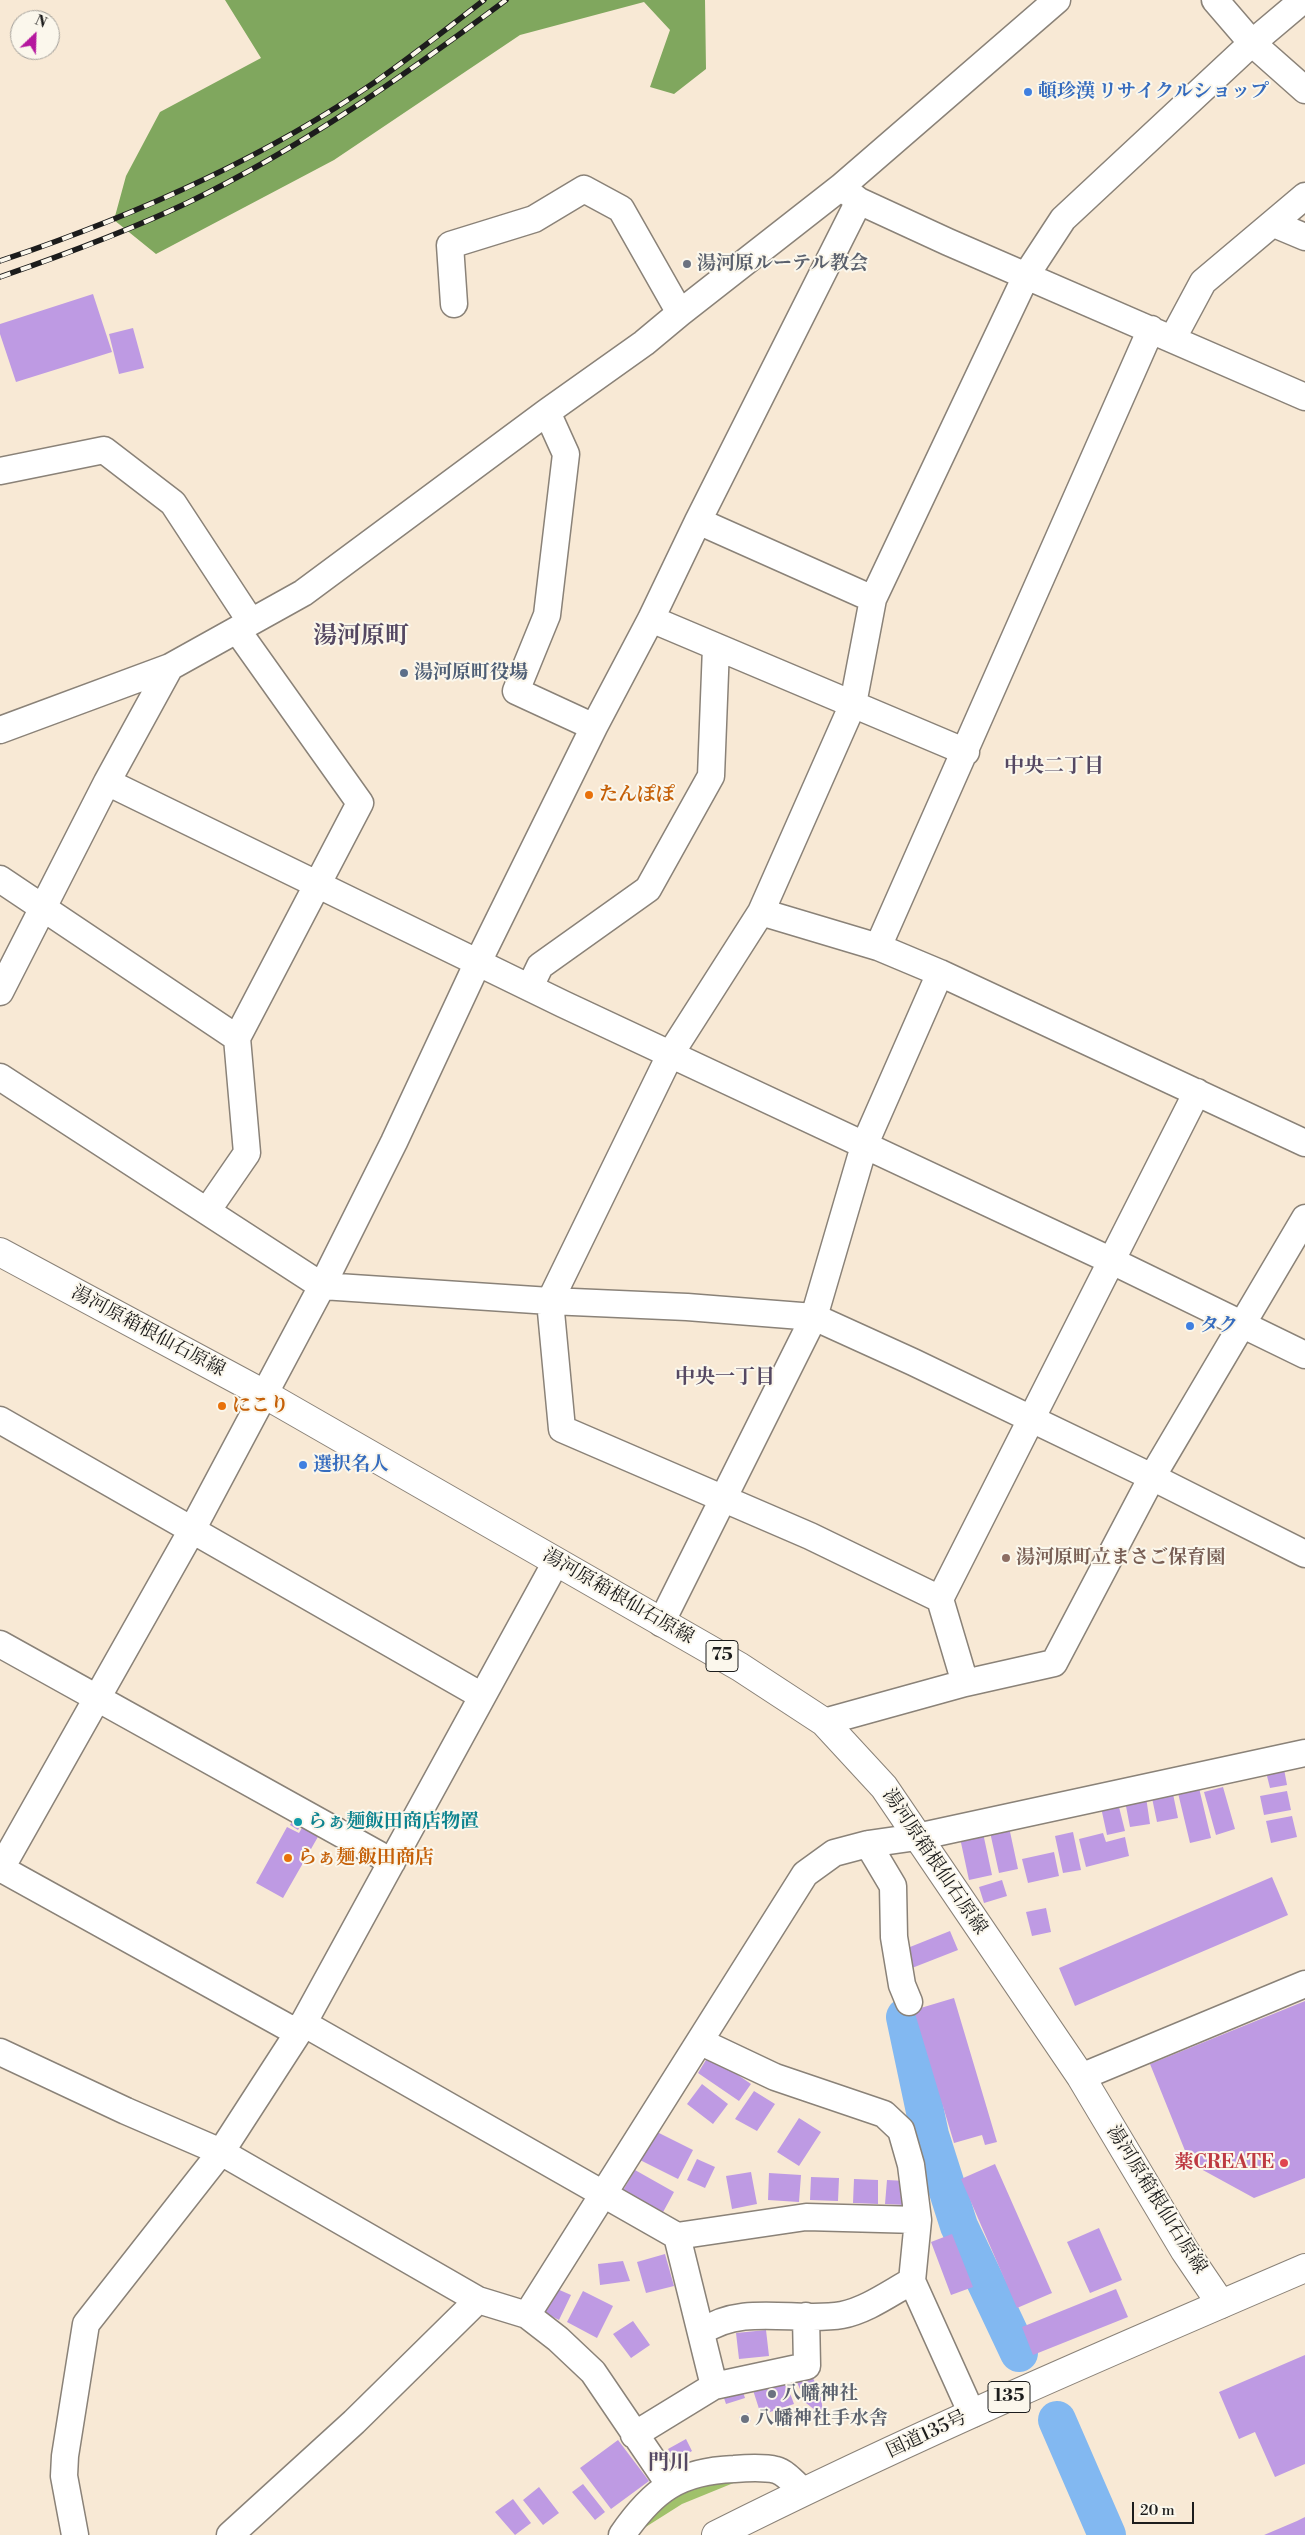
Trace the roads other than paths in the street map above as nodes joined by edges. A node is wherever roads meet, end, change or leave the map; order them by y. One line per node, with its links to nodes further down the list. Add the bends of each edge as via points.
1 (1057, 0): 6 (street)
2 (1215, 0): 4 (street)
3 (1303, 0): 4 (street)
4 (1252, 43): 5 (street); 10 (street, via 1063,218)
5 (1305, 90)
6 (850, 194): 10 (street); 12 (street); 17 (street)
7 (1305, 196): 8 (street)
8 (1274, 224): 9 (street); 13 (street, via 1204,282)
9 (1305, 237)
10 (1027, 274): 13 (street); 18 (street)
11 (454, 304): 12 (street, via 450,245 534,219 584,189 621,209)
12 (680, 313): 15 (street, via 644,343)
13 (1162, 334): 14 (street); 26 (street)
14 (1305, 397)
15 (546, 412): 20 (street, via 303,593); 24 (street, via 566,454 547,615 516,691)
16 (0, 470): 20 (street, via 104,450 173,502)
17 (698, 521): 18 (street); 19 (street)
18 (873, 599): 23 (street)
19 (651, 619): 21 (street); 24 (street)
20 (244, 626): 22 (street); 29 (street, via 360,803)
21 (716, 647): 23 (street); 35 (street, via 711,776 648,889 540,966)
22 (170, 667): 25 (street); 27 (street)
23 (853, 704): 26 (street); 31 (street)
24 (594, 727): 33 (street)
25 (0, 730)
26 (966, 752): 32 (street)
27 (107, 782): 29 (street); 30 (street)
28 (0, 879): 30 (street)
29 (317, 884): 33 (street); 37 (street)
30 (44, 906): 36 (street); 37 (street)
31 (761, 912): 32 (street); 38 (street)
32 (878, 947): 34 (street)
33 (478, 962): 35 (street); 47 (street)
34 (940, 973): 40 (street); 42 (street)
35 (530, 987): 38 (street)
36 (0, 992)
37 (237, 1038): 43 (street, via 247,1153)
38 (671, 1053): 42 (street); 48 (street)
39 (0, 1077): 43 (street)
40 (1197, 1092): 41 (street); 46 (street)
41 (1305, 1143)
42 (864, 1146): 46 (street); 49 (street)
43 (207, 1211): 47 (street)
44 (1305, 1218): 50 (street)
45 (0, 1252): 52 (main road, 湯河原箱根仙石原線 / 75)
46 (1112, 1261): 50 (street); 54 (street)
47 (322, 1286): 48 (street); 52 (street)
48 (550, 1301): 49 (street); 56 (street, via 562,1429)
49 (814, 1317): 54 (street); 56 (street)
50 (1243, 1324): 51 (street); 55 (street)
51 (1305, 1355)
52 (266, 1396): 57 (street); 59 (main road, 湯河原箱根仙石原線 / 75)
53 (0, 1420): 57 (street)
54 (1032, 1420): 55 (street); 60 (street)
55 (1152, 1477): 58 (street); 63 (street, via 1054,1663)
56 (724, 1499): 60 (street, via 810,1536); 61 (street)
57 (192, 1530): 64 (street); 65 (street)
58 (1305, 1554)
59 (556, 1562): 61 (main road, 湯河原箱根仙石原線 / 75); 64 (street)
60 (940, 1599): 63 (street)
61 (661, 1623): 66 (main road, 湯河原箱根仙石原線 / 75, via 740,1667)
62 (0, 1644): 65 (street)
63 (965, 1684): 66 (street)
64 (482, 1696): 70 (street)
65 (96, 1698): 70 (street); 71 (street)
66 (824, 1722): 68 (main road, 湯河原箱根仙石原線 / 75, via 884,1787)
67 (1304, 1757): 68 (street)
68 (917, 1837): 69 (street); 77 (main road, 湯河原箱根仙石原線 / 75)
69 (868, 1844): 73 (street, via 893,1886 894,1937 902,1985); 75 (street, via 834,1853 805,1874)
70 (392, 1862): 74 (street)
71 (0, 1869): 74 (street)
72 (1305, 1984): 77 (street)
73 (909, 2002)
74 (301, 2028): 78 (street); 79 (street)
75 (701, 2042): 79 (street); 80 (street, via 774,2077 884,2114 901,2130 911,2165)
76 (0, 2052): 78 (street)
77 (1081, 2076): 85 (main road, 湯河原箱根仙石原線 / 75)
78 (221, 2152): 84 (street); 94 (street, via 86,2324 64,2476)
79 (601, 2195): 81 (street); 86 (street)
80 (918, 2220): 81 (street, via 806,2217); 83 (street)
81 (677, 2236): 88 (street)
82 (1305, 2268): 85 (main road, 国道135号 / 135)
83 (912, 2281): 87 (street, via 842,2315); 90 (street)
84 (478, 2300): 86 (street); 95 (street, via 354,2422)
85 (1221, 2304): 90 (main road, 国道135号 / 135)
86 (527, 2315): 91 (street, via 592,2372)
87 (806, 2316): 88 (street, via 738,2318 713,2325); 89 (street, via 807,2366)
88 (702, 2332): 89 (street)
89 (714, 2386): 91 (street)
90 (972, 2414): 93 (main road, 国道135号 / 135)
91 (634, 2434): 92 (street)
92 (669, 2484): 93 (street, via 708,2470 746,2468 778,2470); 96 (street, via 638,2511)
93 (803, 2491): 97 (main road, 国道135号 / 135)
94 (76, 2535)
95 (230, 2535)
96 (622, 2535)
97 (716, 2535)

